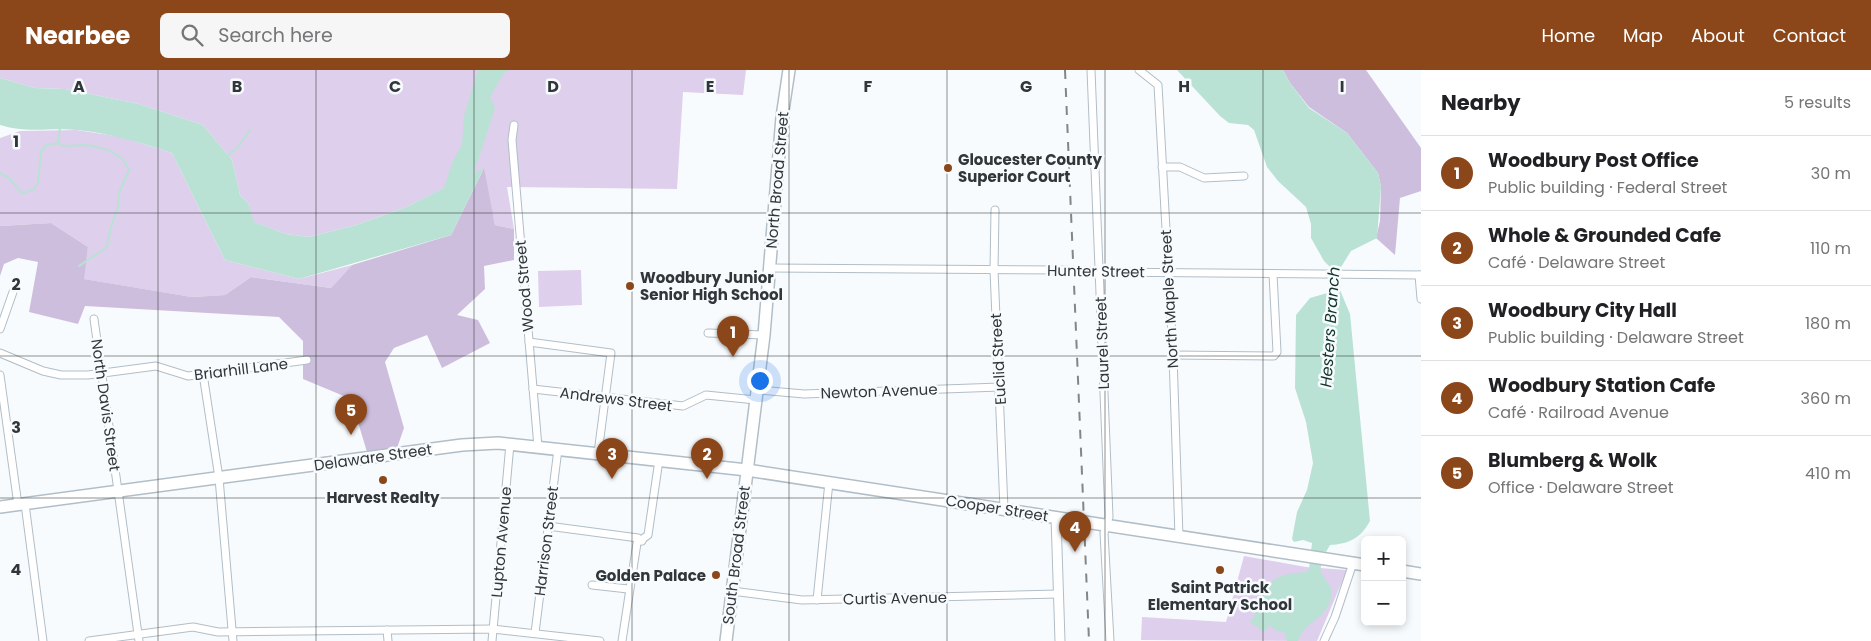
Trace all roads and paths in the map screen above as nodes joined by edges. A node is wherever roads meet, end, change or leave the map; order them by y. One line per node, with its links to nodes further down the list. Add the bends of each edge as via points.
1 (789, 70): 8 (main road, North Broad Street)
2 (1091, 70): 10 (street, Laurel Street)
3 (1139, 70): 5 (street, North Maple Street, via 1158,86)
4 (514, 125): 20 (street, Wood Street, via 512,140)
5 (1162, 167): 6 (street, via 1180,167 1204,178); 11 (street, North Maple Street)
6 (1244, 176)
7 (995, 210): 9 (street, Euclid Street)
8 (770, 268): 9 (street, Hunter Street); 19 (main road, North Broad Street)
9 (994, 270): 10 (street, Hunter Street, bridge); 27 (street, Euclid Street)
10 (1096, 272): 11 (street, Hunter Street); 45 (street, Laurel Street)
11 (1168, 272): 12 (street, Hunter Street); 22 (street, North Maple Street)
12 (1273, 274): 13 (street, Hunter Street); 22 (street, via 1277,352 1274,356)
13 (1420, 275): 15 (street)
14 (13, 292): 17 (street)
15 (1421, 299)
16 (94, 320): 24 (street, North Davis Street)
17 (0, 328)
18 (708, 333): 19 (street)
19 (764, 335): 29 (main road, North Broad Street)
20 (529, 342): 28 (street, Wood Street); 30 (street, via 611,353)
21 (0, 354): 24 (street, Briarhill Lane, via 43,371)
22 (1172, 355): 46 (street, North Maple Street)
23 (307, 360): 25 (street, Briarhill Lane)
24 (101, 374): 25 (street, Briarhill Lane, via 156,366 188,376); 39 (street, North Davis Street)
25 (203, 374): 37 (street)
26 (0, 375): 40 (street)
27 (1000, 387): 29 (street, Newton Avenue); 42 (street, Euclid Street)
28 (533, 388): 30 (street, Andrews Street); 32 (street, Wood Street)
29 (757, 395): 30 (street, Andrews Street, via 706,395 683,406); 36 (main road, North Broad Street)
30 (605, 398): 34 (street)
31 (510, 444): 32 (main road, Delaware Street); 37 (main road, Delaware Street, via 482,443); 56 (street, Lupton Avenue)
32 (538, 447): 33 (main road, Delaware Street)
33 (558, 449): 34 (main road, Delaware Street); 44 (street, Harrison Street)
34 (598, 453): 35 (main road, Delaware Street)
35 (659, 460): 36 (main road, Delaware Street); 47 (street, via 648,536)
36 (747, 470): 38 (main road, Cooper Street); 53 (main road, South Broad Street)
37 (219, 478): 39 (main road, Delaware Street); 58 (street)
38 (829, 482): 42 (main road, Cooper Street); 55 (street)
39 (118, 492): 40 (main road, Delaware Street); 60 (street, North Davis Street)
40 (22, 505): 41 (main road, Delaware Street); 62 (street)
41 (0, 508)
42 (1004, 509): 43 (main road, Cooper Street)
43 (1056, 517): 45 (main road, Cooper Street); 54 (street)
44 (548, 526): 47 (street); 59 (street, Harrison Street)
45 (1107, 526): 46 (main road, Cooper Street); 71 (street, Laurel Street, via 1104,533)
46 (1179, 537): 48 (main road, Cooper Street)
47 (642, 541): 52 (street, via 636,543)
48 (1359, 564): 72 (street)
49 (1406, 572): 50 (main road)
50 (1421, 574)
51 (592, 585): 52 (street)
52 (628, 589): 68 (street)
53 (732, 591): 55 (street, Curtis Avenue); 69 (main road, South Broad Street)
54 (1058, 594): 55 (street, Curtis Avenue); 70 (street)
55 (817, 600)
56 (493, 629): 57 (street); 59 (street); 66 (street, Lupton Avenue)
57 (387, 630): 58 (street); 65 (street)
58 (232, 632): 60 (street, via 193,627); 64 (street)
59 (535, 633): 61 (street)
60 (138, 638): 63 (street)
61 (572, 640): 67 (street)
62 (43, 641)
63 (89, 641)
64 (233, 641)
65 (388, 641)
66 (492, 641)
67 (600, 641)
68 (622, 641)
69 (726, 641)
70 (1060, 641)
71 (1110, 641)
72 (1324, 641)

